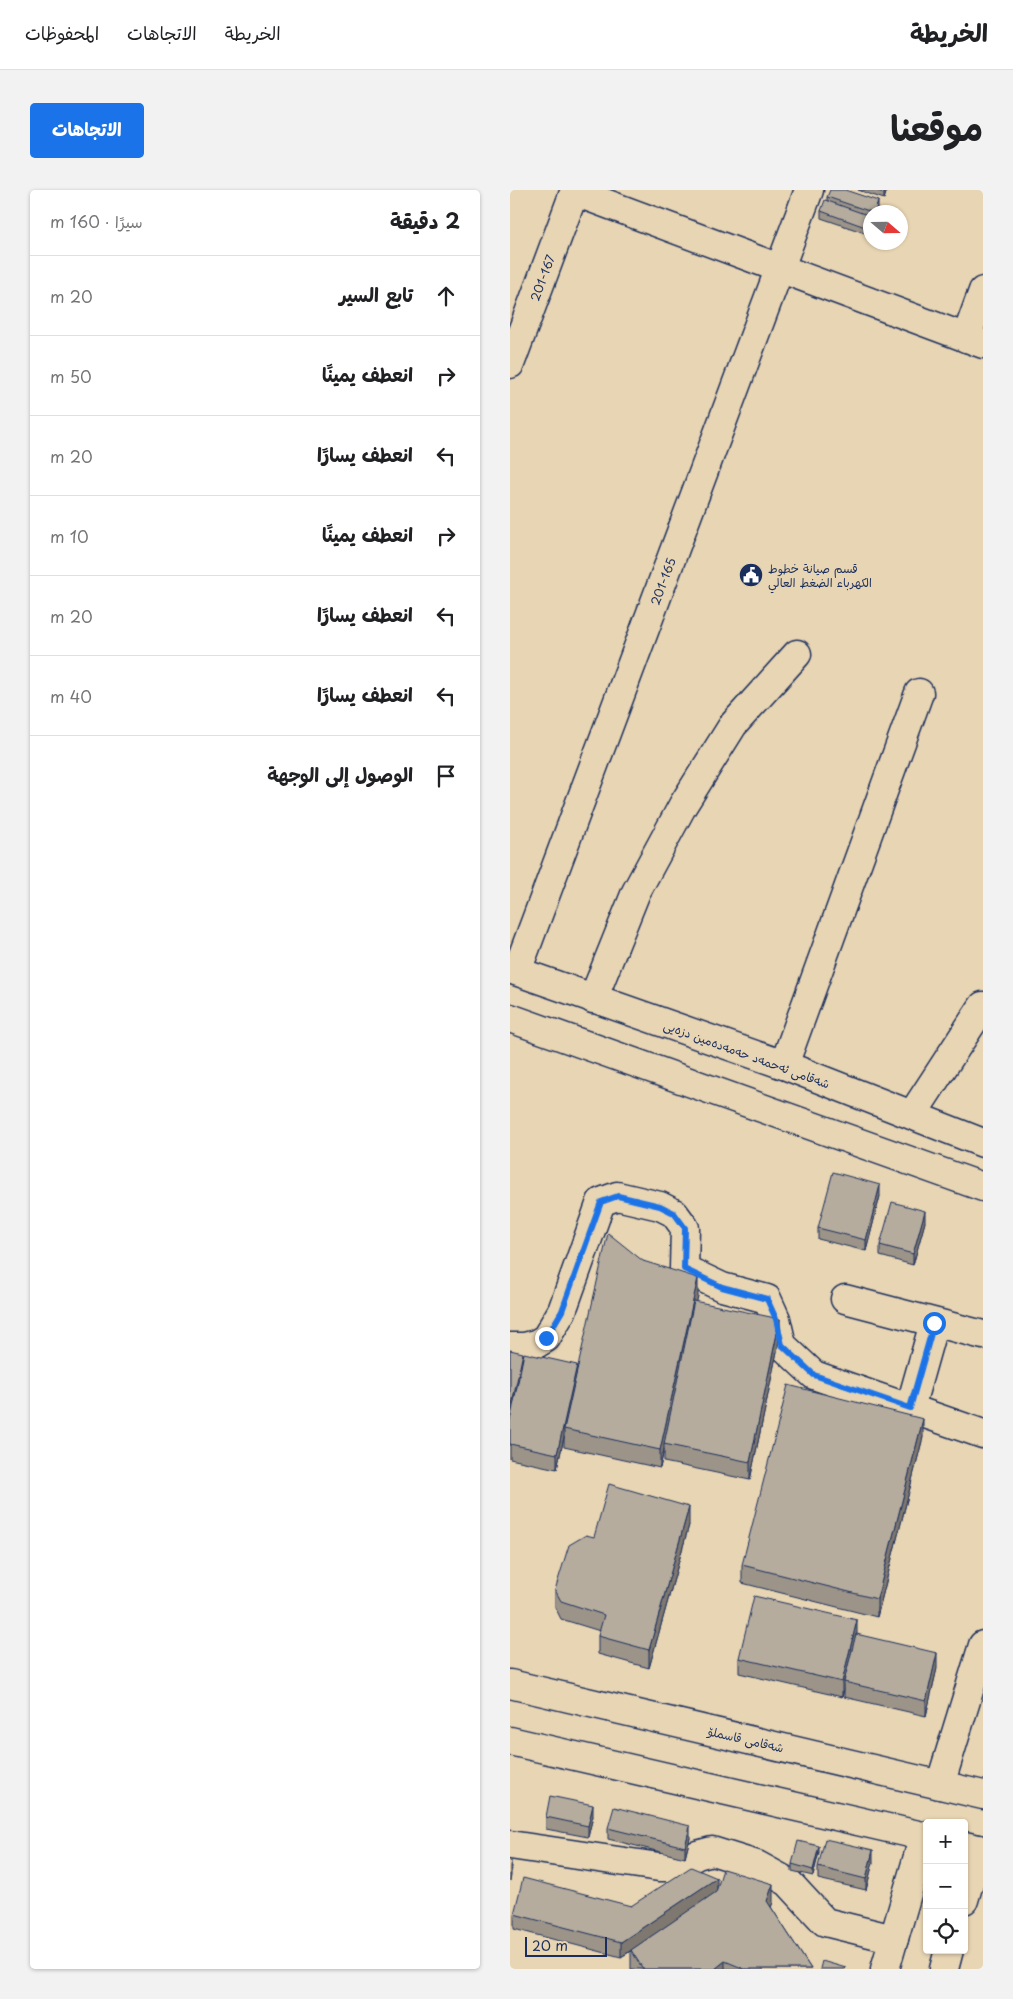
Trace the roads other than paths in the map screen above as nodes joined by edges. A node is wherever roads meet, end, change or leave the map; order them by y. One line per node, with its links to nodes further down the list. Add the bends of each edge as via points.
1 (809, 190): 3 (street, 201-165)
2 (575, 191): 3 (street); 6 (street, 201-167)
3 (780, 268): 5 (street); 9 (street, 201-165)
4 (983, 291): 5 (street)
5 (974, 341)
6 (510, 364)
7 (797, 654): 10 (street, via 733,725 683,805 636,892)
8 (919, 693): 13 (street)
9 (513, 970): 10 (street, شەقامی ئەحمەد حەمەدەمین دزەیی)
10 (593, 999): 13 (street, شەقامی ئەحمەد حەمەدەمین دزەیی)
11 (983, 1006): 14 (street)
12 (510, 1018): 16 (street)
13 (784, 1066): 14 (street, شەقامی ئەحمەد حەمەدەمین دزەیی)
14 (912, 1115): 15 (street, شەقامی ئەحمەد حەمەدەمین دزەیی)
15 (983, 1142)
16 (983, 1186)
17 (845, 1299): 18 (street)
18 (934, 1323): 19 (street); 21 (street)
19 (983, 1335)
20 (510, 1347): 21 (street, via 536,1344 546,1338 562,1311 601,1202 618,1196 660,1206 674,1213 685,1228 684,1269 722,1287 767,1299 782,1345 814,1375)
21 (910, 1408): 22 (street)
22 (983, 1434)
23 (983, 1645): 26 (street)
24 (510, 1684): 26 (street, شەقامی قاسملۆ)
25 (510, 1742): 28 (street)
26 (940, 1785): 27 (street, شەقامی قاسملۆ)
27 (983, 1795)
28 (923, 1836)
29 (923, 1843): 33 (street)
30 (510, 1845): 33 (street, via 659,1867 676,1867 712,1851 757,1865 788,1882 825,1922)
31 (975, 1848): 32 (street)
32 (968, 1881)
33 (894, 1940): 35 (street)
34 (948, 1954): 36 (street)
35 (885, 1969)
36 (944, 1969)

